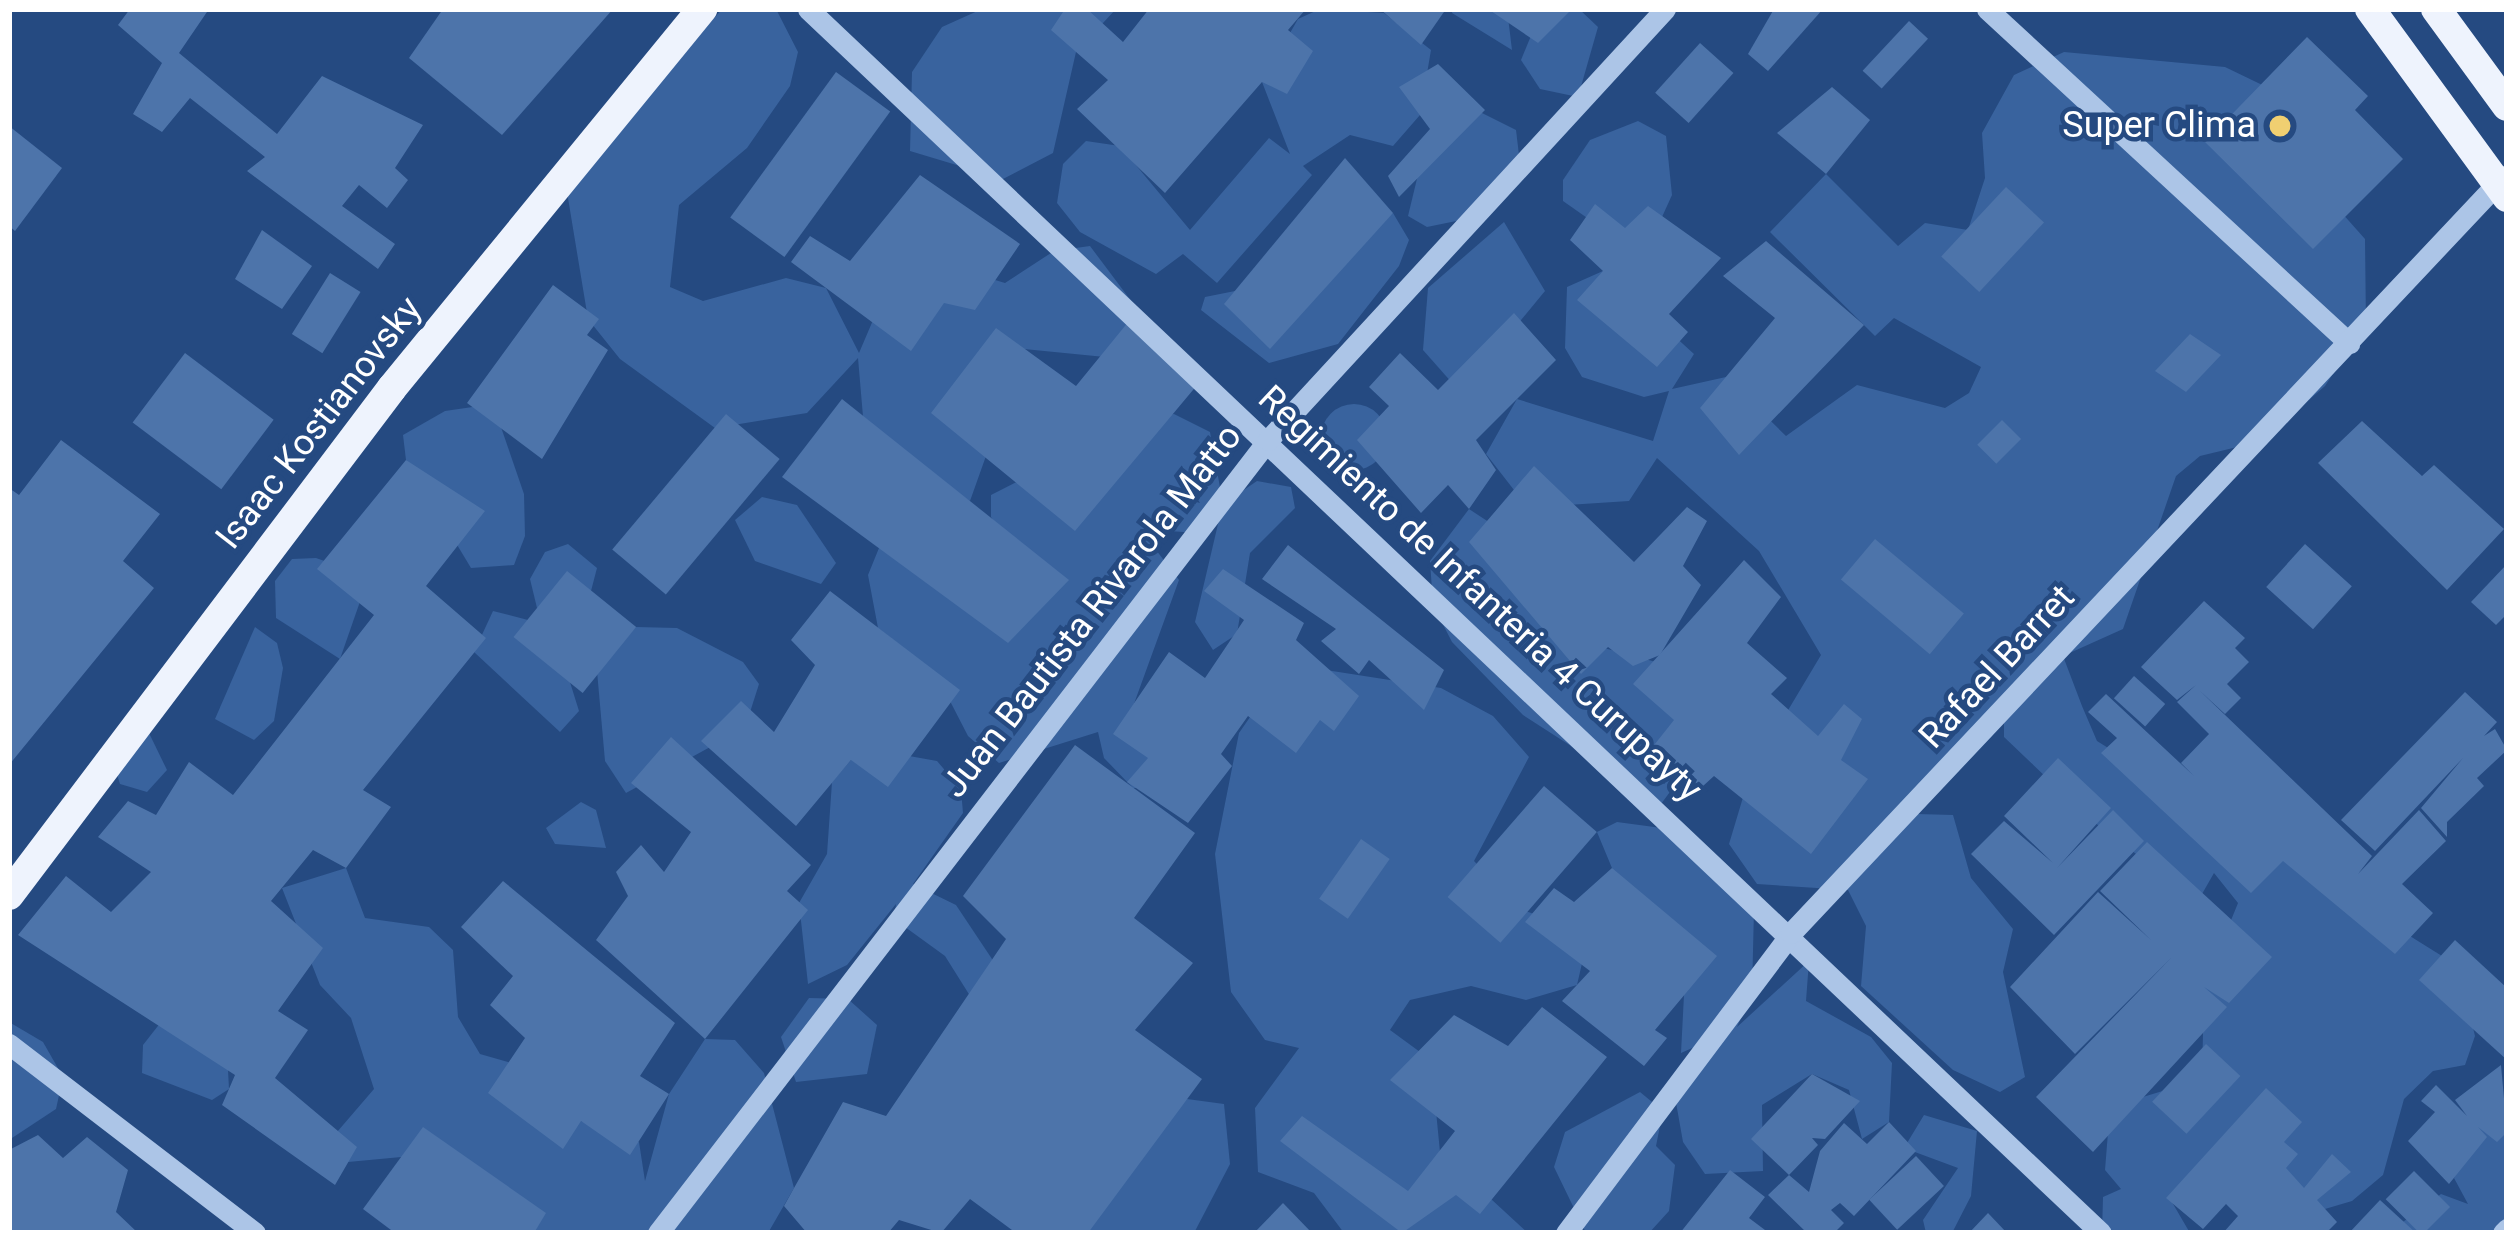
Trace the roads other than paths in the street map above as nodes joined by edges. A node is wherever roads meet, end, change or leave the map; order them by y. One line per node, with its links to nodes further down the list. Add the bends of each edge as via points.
1 (702, 9): 11 (main road, Isaac Kostianovsky, via 392,388)
2 (808, 9): 10 (street, Regimiento de Infanteria 4 Curupayty)
3 (1665, 9): 10 (street, Juan Bautista Rivarola Matto)
4 (1988, 9): 9 (street)
5 (2370, 9): 8 (main road)
6 (2436, 9): 7 (main road)
7 (2507, 106)
8 (2504, 184): 9 (street, Rafael Barret)
9 (2349, 343): 12 (street, Rafael Barret)
10 (1268, 440): 12 (street, Regimiento de Infanteria 4 Curupayty); 15 (street, Juan Bautista Rivarola Matto)
11 (9, 895)
12 (1791, 933): 16 (street, Rafael Barret); 17 (street, Regimiento de Infanteria 4 Curupayty)
13 (9, 1044): 14 (street)
14 (255, 1233)
15 (658, 1233)
16 (1566, 1233)
17 (2101, 1233)

